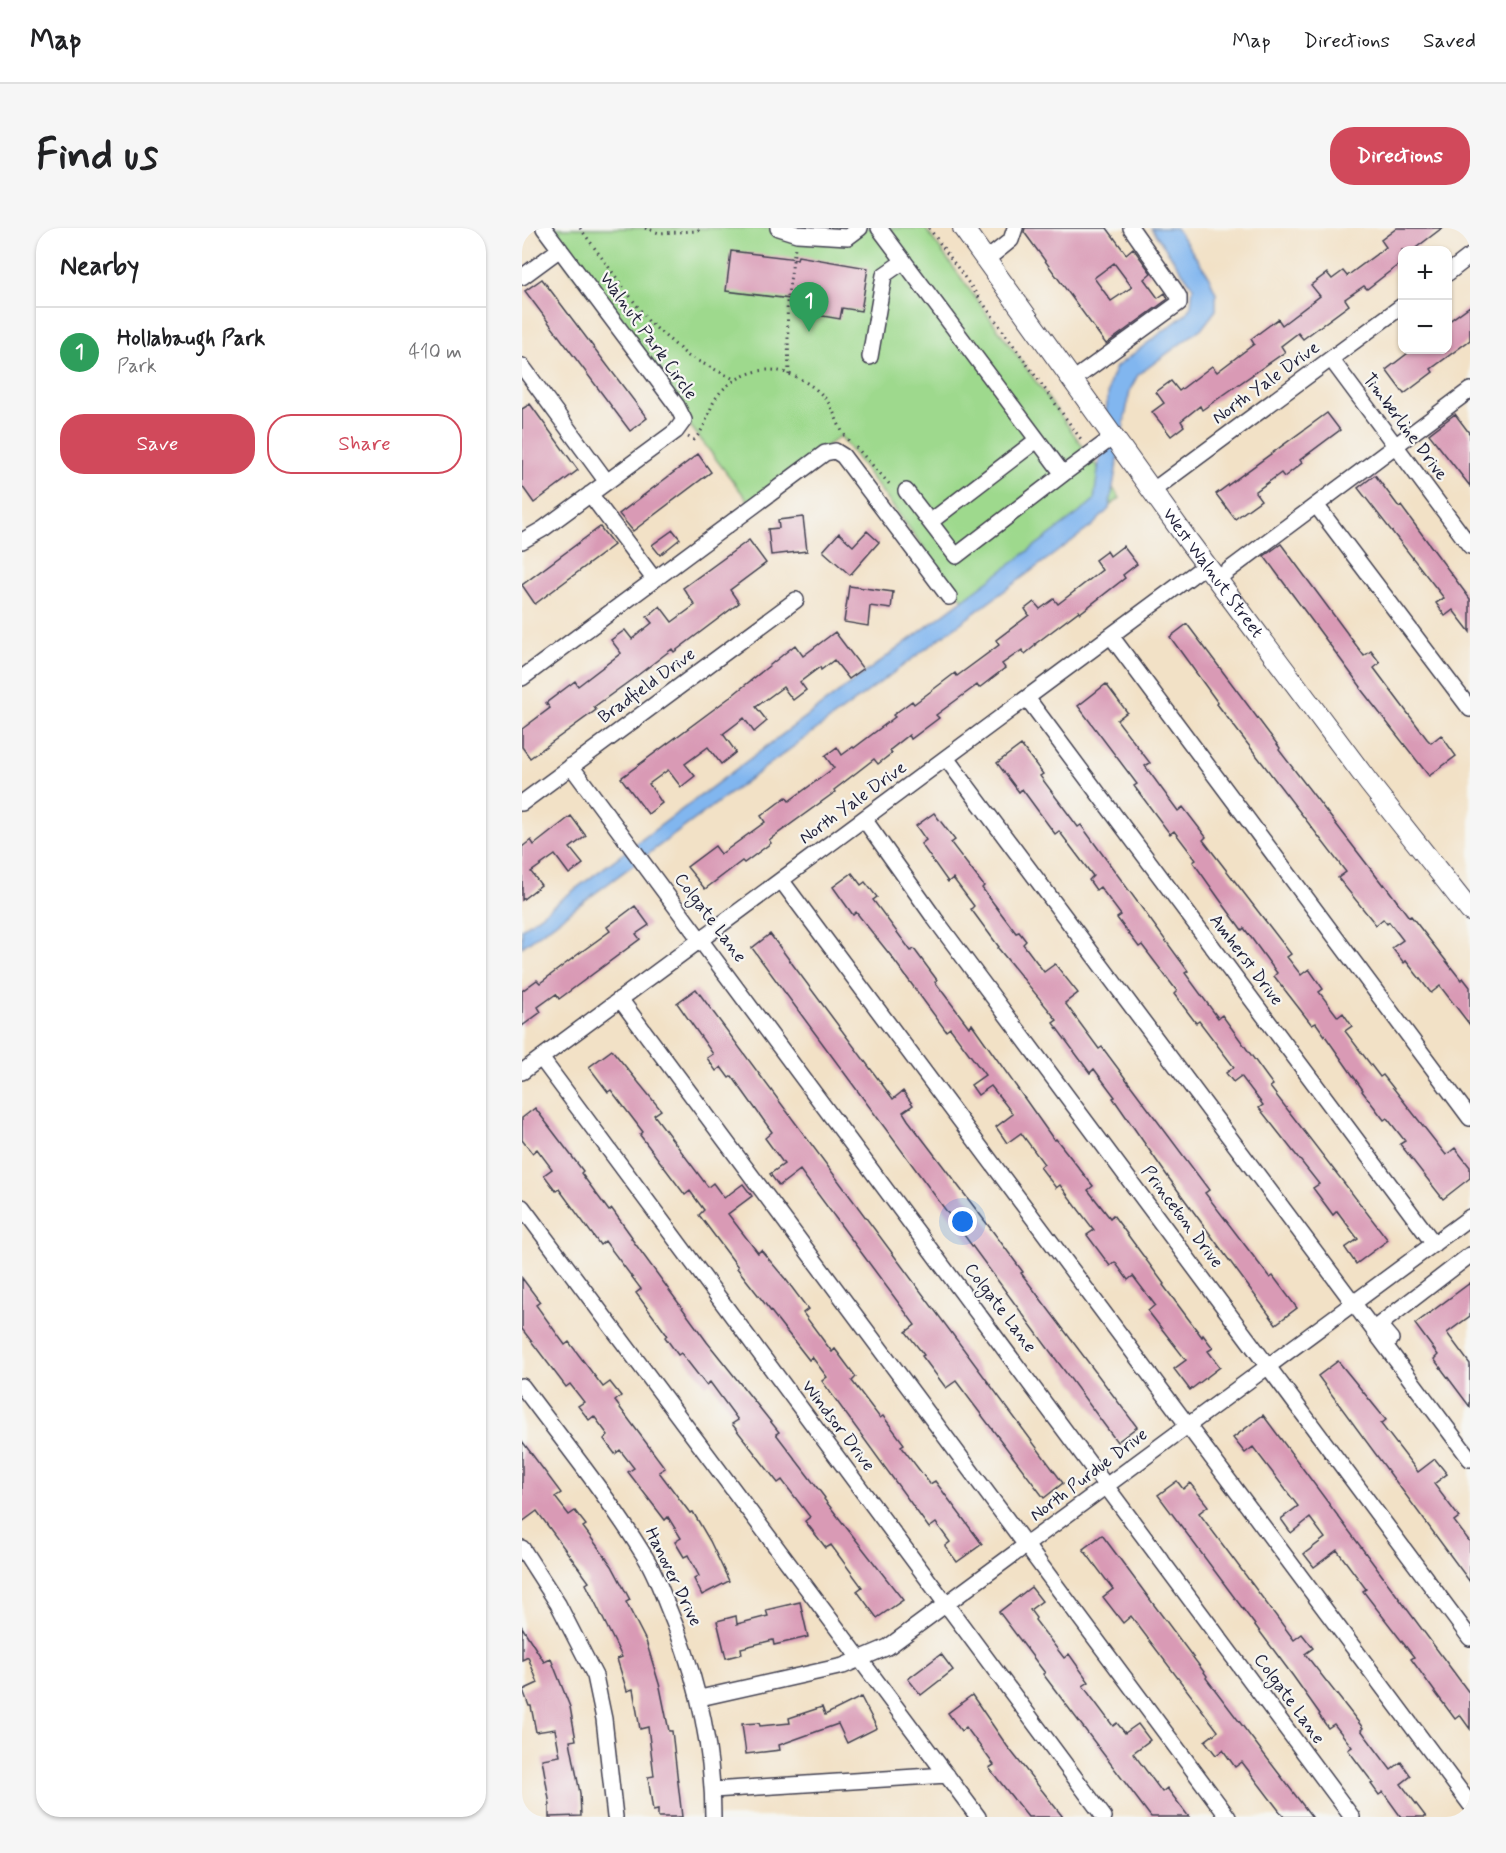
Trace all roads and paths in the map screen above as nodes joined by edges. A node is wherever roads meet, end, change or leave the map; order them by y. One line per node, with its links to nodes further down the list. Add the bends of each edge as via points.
1 (544, 228): 13 (street, Walnut Park Circle)
2 (580, 228): 24 (path, via 649,322 688,356)
3 (645, 228): 4 (path, via 658,233)
4 (701, 228)
5 (778, 228): 12 (street)
6 (860, 228): 12 (street, via 848,237)
7 (879, 228): 16 (street)
8 (929, 228): 31 (path)
9 (963, 228): 15 (main road, West Walnut Street)
10 (1015, 228): 15 (street, via 1011,240)
11 (1131, 228): 25 (street, via 1174,289 1179,303)
12 (796, 234): 23 (path, via 787,303)
13 (560, 249): 18 (street); 27 (street, Walnut Park Circle, via 677,406 684,420)
14 (1470, 256): 17 (street)
15 (986, 260): 25 (main road, West Walnut Street)
16 (904, 261): 20 (street, via 884,275); 29 (street)
17 (1452, 270)
18 (522, 277)
19 (1398, 309): 21 (street, North Yale Drive)
20 (870, 357)
21 (1331, 359): 30 (street, Timberline Drive); 35 (street, North Yale Drive)
22 (522, 366): 33 (street)
23 (789, 375): 24 (path, via 763,371); 34 (path, via 825,398 843,435)
24 (734, 380): 27 (path, via 717,396 704,430 694,440)
25 (1073, 380): 28 (main road, West Walnut Street)
26 (1470, 390): 30 (street, North Yale Drive)
27 (680, 426): 33 (street, Walnut Park Circle)
28 (1113, 437): 31 (street); 35 (main road, West Walnut Street)
29 (1037, 440): 32 (street); 38 (street)
30 (1395, 446): 37 (street, North Yale Drive); 40 (street, Timberline Drive)
31 (1091, 454): 32 (street)
32 (1063, 474): 38 (street, via 956,556)
33 (607, 482): 36 (street, Walnut Park Circle)
34 (899, 489): 38 (street)
35 (1152, 490): 41 (main road, West Walnut Street)
36 (590, 494): 39 (street, Walnut Park Circle); 42 (street)
37 (1316, 505): 41 (street, North Yale Drive); 48 (street)
38 (930, 522)
39 (522, 541)
40 (1470, 546)
41 (1211, 572): 45 (street, North Yale Drive); 54 (main road, West Walnut Street)
42 (654, 579): 43 (street, via 825,453 835,450); 46 (street)
43 (949, 597)
44 (796, 600): 50 (street, Bradfield Drive)
45 (1111, 636): 47 (street, North Yale Drive); 59 (street)
46 (522, 678)
47 (1027, 698): 49 (street, North Yale Drive); 62 (street, Amherst Drive)
48 (1470, 709)
49 (946, 758): 52 (street, North Yale Drive); 64 (street)
50 (572, 766): 51 (street, Bradfield Drive); 55 (street, Colgate Lane)
51 (522, 803)
52 (864, 819): 53 (street, North Yale Drive); 65 (street, Princeton Drive)
53 (781, 880): 55 (street, North Yale Drive); 67 (street)
54 (1470, 911)
55 (701, 939): 56 (street, North Yale Drive); 70 (street, Colgate Lane)
56 (620, 999): 57 (street, North Yale Drive); 71 (street)
57 (541, 1058): 58 (street, North Yale Drive); 73 (street, Windsor Drive)
58 (522, 1072)
59 (1470, 1118)
60 (522, 1207): 75 (street)
61 (1470, 1217): 62 (street, North Purdue Drive)
62 (1434, 1244): 64 (street, North Purdue Drive)
63 (1470, 1255): 68 (street, via 1380,1324)
64 (1353, 1303): 65 (street, North Purdue Drive); 69 (street)
65 (1268, 1366): 67 (street, North Purdue Drive); 74 (street, Princeton Drive)
66 (522, 1386): 76 (street, Hanover Drive, via 644,1554 683,1644)
67 (1188, 1426): 70 (street, North Purdue Drive); 79 (street)
68 (1470, 1445)
69 (1470, 1459)
70 (1107, 1486): 71 (street, North Purdue Drive); 85 (street, Colgate Lane)
71 (1027, 1546): 73 (street, North Purdue Drive); 84 (street)
72 (522, 1548): 80 (street, via 558,1604 594,1676 604,1719)
73 (947, 1605): 75 (street, North Purdue Drive, via 888,1647); 83 (street, Windsor Drive)
74 (1470, 1638)
75 (861, 1659): 76 (street, North Purdue Drive); 77 (street)
76 (700, 1698): 78 (street, Hanover Drive)
77 (947, 1775): 78 (street); 82 (street)
78 (713, 1790): 81 (street, Hanover Drive)
79 (1470, 1804)
80 (615, 1817)
81 (713, 1817)
82 (978, 1817)
83 (1104, 1817)
84 (1228, 1817)
85 (1352, 1817)

